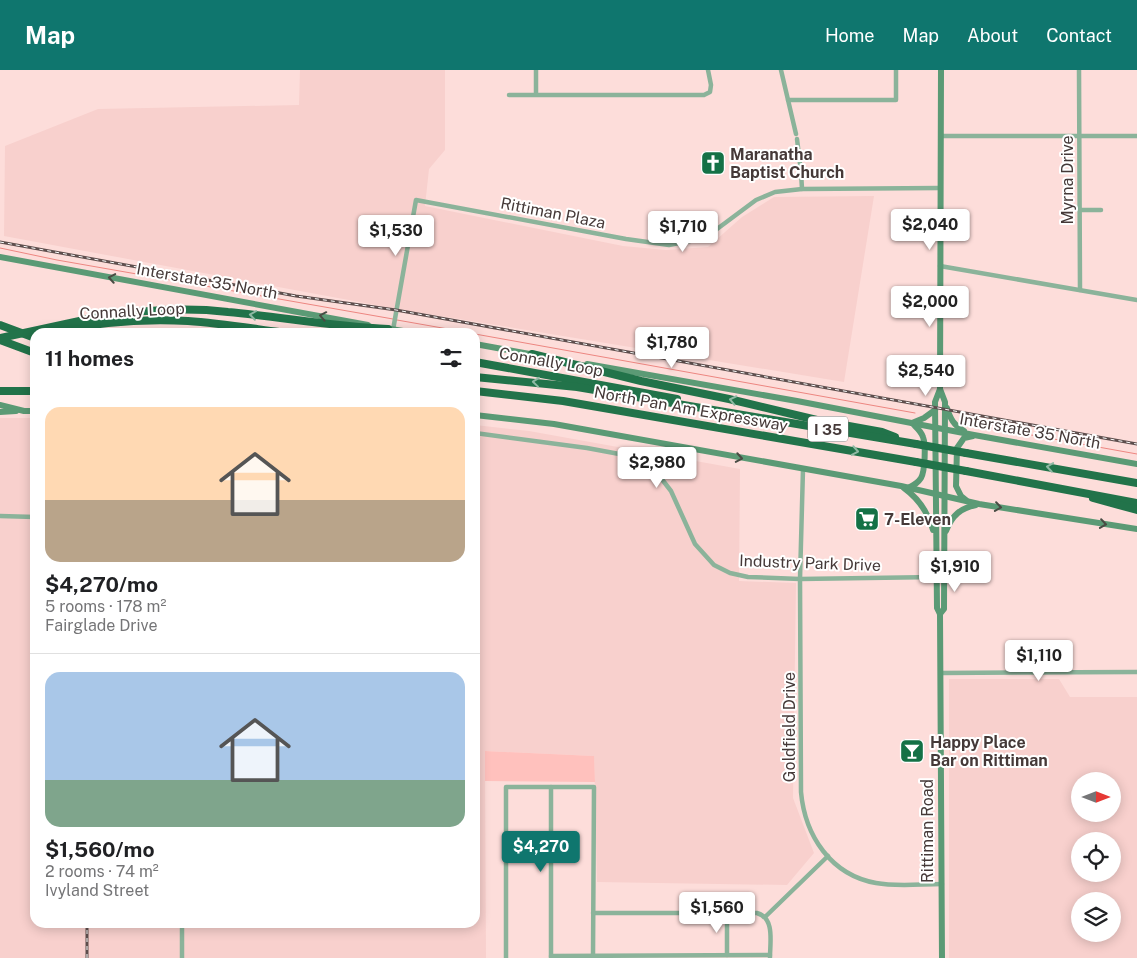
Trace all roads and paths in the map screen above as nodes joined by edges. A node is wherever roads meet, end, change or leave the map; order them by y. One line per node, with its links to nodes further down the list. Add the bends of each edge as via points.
1 (536, 70): 7 (street)
2 (708, 70): 7 (street, via 710,92 704,95)
3 (781, 70): 9 (street)
4 (896, 70): 9 (street, via 896,100)
5 (941, 70): 10 (main road, Rittiman Road)
6 (1079, 70): 11 (street, Myrna Drive)
7 (536, 94): 8 (street)
8 (509, 95)
9 (788, 100): 14 (street)
10 (941, 136): 11 (street); 13 (main road, Rittiman Road)
11 (1079, 136): 12 (street); 15 (street, Myrna Drive)
12 (1137, 136)
13 (940, 188): 14 (street, Rittiman Plaza); 18 (main road, Rittiman Road)
14 (802, 189): 28 (street, Rittiman Plaza, via 768,194 706,236 669,245 416,200)
15 (1080, 210): 16 (street); 19 (street, Myrna Drive)
16 (1101, 210)
17 (0, 257): 27 (main road, Interstate 35 North, one-way to 17)
18 (940, 266): 19 (street); 38 (main road, Rittiman Road)
19 (1080, 290): 20 (street)
20 (1137, 300)
21 (98, 320): 23 (highway, bridge); 24 (highway, Connally Loop); 25 (highway, Connally Loop, via 188,321); 26 (highway, one-way to 21, via 207,310 159,310)
22 (0, 325): 29 (highway)
23 (61, 328)
24 (64, 328)
25 (246, 328)
26 (353, 328)
27 (385, 328)
28 (390, 328)
29 (30, 334)
30 (30, 335): 32 (highway, bridge)
31 (30, 337): 32 (highway)
32 (0, 341): 34 (highway)
33 (480, 345): 35 (main road, Interstate 35 North)
34 (30, 353)
35 (532, 354): 52 (main road, Interstate 35 North); 57 (highway, one-way to 35, via 882,432 641,381)
36 (480, 363): 50 (highway, Connally Loop)
37 (480, 377): 50 (highway, North Pan Am Expressway / I 35, one-way to 37, via 577,387)
38 (940, 389): 44 (main road, Rittiman Road); 46 (main road, Rittiman Road)
39 (2, 391): 40 (highway)
40 (30, 391)
41 (480, 392): 43 (highway, North Pan Am Expressway / I 35)
42 (480, 396): 43 (highway)
43 (530, 398): 62 (highway, North Pan Am Expressway / I 35, one-way to 62, bridge, via 680,421)
44 (945, 402): 54 (main road, Rittiman Road); 56 (main road, via 957,427)
45 (0, 405): 47 (main road)
46 (935, 410): 52 (main road); 53 (main road, Rittiman Road)
47 (24, 411): 48 (main road); 49 (main road)
48 (30, 411)
49 (0, 412)
50 (740, 414): 57 (highway, North Pan Am Expressway / I 35)
51 (480, 416): 59 (main road, one-way to 59, via 554,424)
52 (912, 423): 53 (main road, Interstate 35 North); 61 (main road, via 924,440 924,472 917,484)
53 (935, 427): 54 (main road, Interstate 35 North); 63 (main road, Rittiman Road)
54 (945, 430): 56 (main road, Interstate 35 North); 64 (main road, Rittiman Road)
55 (480, 434): 75 (street, Industry Park Drive, via 630,456 654,469 671,491 695,544 714,565 730,574 748,578)
56 (974, 435): 58 (main road, Interstate 35 North); 65 (main road, via 964,438 957,448 956,486)
57 (916, 444): 60 (highway, North Pan Am Expressway / I 35, one-way to 57, bridge)
58 (1137, 464)
59 (803, 469): 61 (main road); 75 (street, Goldfield Drive)
60 (1137, 481)
61 (904, 487): 63 (main road); 73 (main road, via 927,513)
62 (1075, 492): 66 (highway, North Pan Am Expressway / I 35); 68 (highway)
63 (935, 494): 64 (main road); 73 (main road, Rittiman Road)
64 (944, 496): 65 (main road); 72 (main road, Rittiman Road)
65 (967, 500): 67 (main road)
66 (1137, 502)
67 (978, 504): 71 (main road, one-way to 71); 72 (main road, via 959,511)
68 (1137, 510)
69 (0, 516): 70 (street)
70 (30, 517)
71 (1137, 528)
72 (944, 536): 76 (main road, Rittiman Road, via 944,609)
73 (936, 542): 74 (main road, Rittiman Road)
74 (936, 577): 75 (street, Industry Park Drive); 76 (main road, Rittiman Road)
75 (800, 579): 80 (street, Goldfield Drive, via 802,798 812,834)
76 (940, 614): 78 (main road, Rittiman Road)
77 (1137, 672): 78 (street)
78 (941, 673): 81 (main road, Rittiman Road)
79 (551, 787): 82 (street, via 594,787); 89 (street); 91 (street, via 506,787)
80 (828, 856): 81 (street, Goldfield Drive, via 846,871 869,881 894,885); 84 (street)
81 (942, 884): 92 (main road, Rittiman Road)
82 (594, 913): 83 (street); 86 (street)
83 (727, 913): 84 (street, via 757,913); 87 (street)
84 (765, 917): 88 (street, via 770,924)
85 (182, 928): 90 (street)
86 (593, 956): 87 (street); 89 (street)
87 (727, 956): 88 (street)
88 (770, 956)
89 (551, 957)
90 (182, 958)
91 (506, 958)
92 (942, 958)

